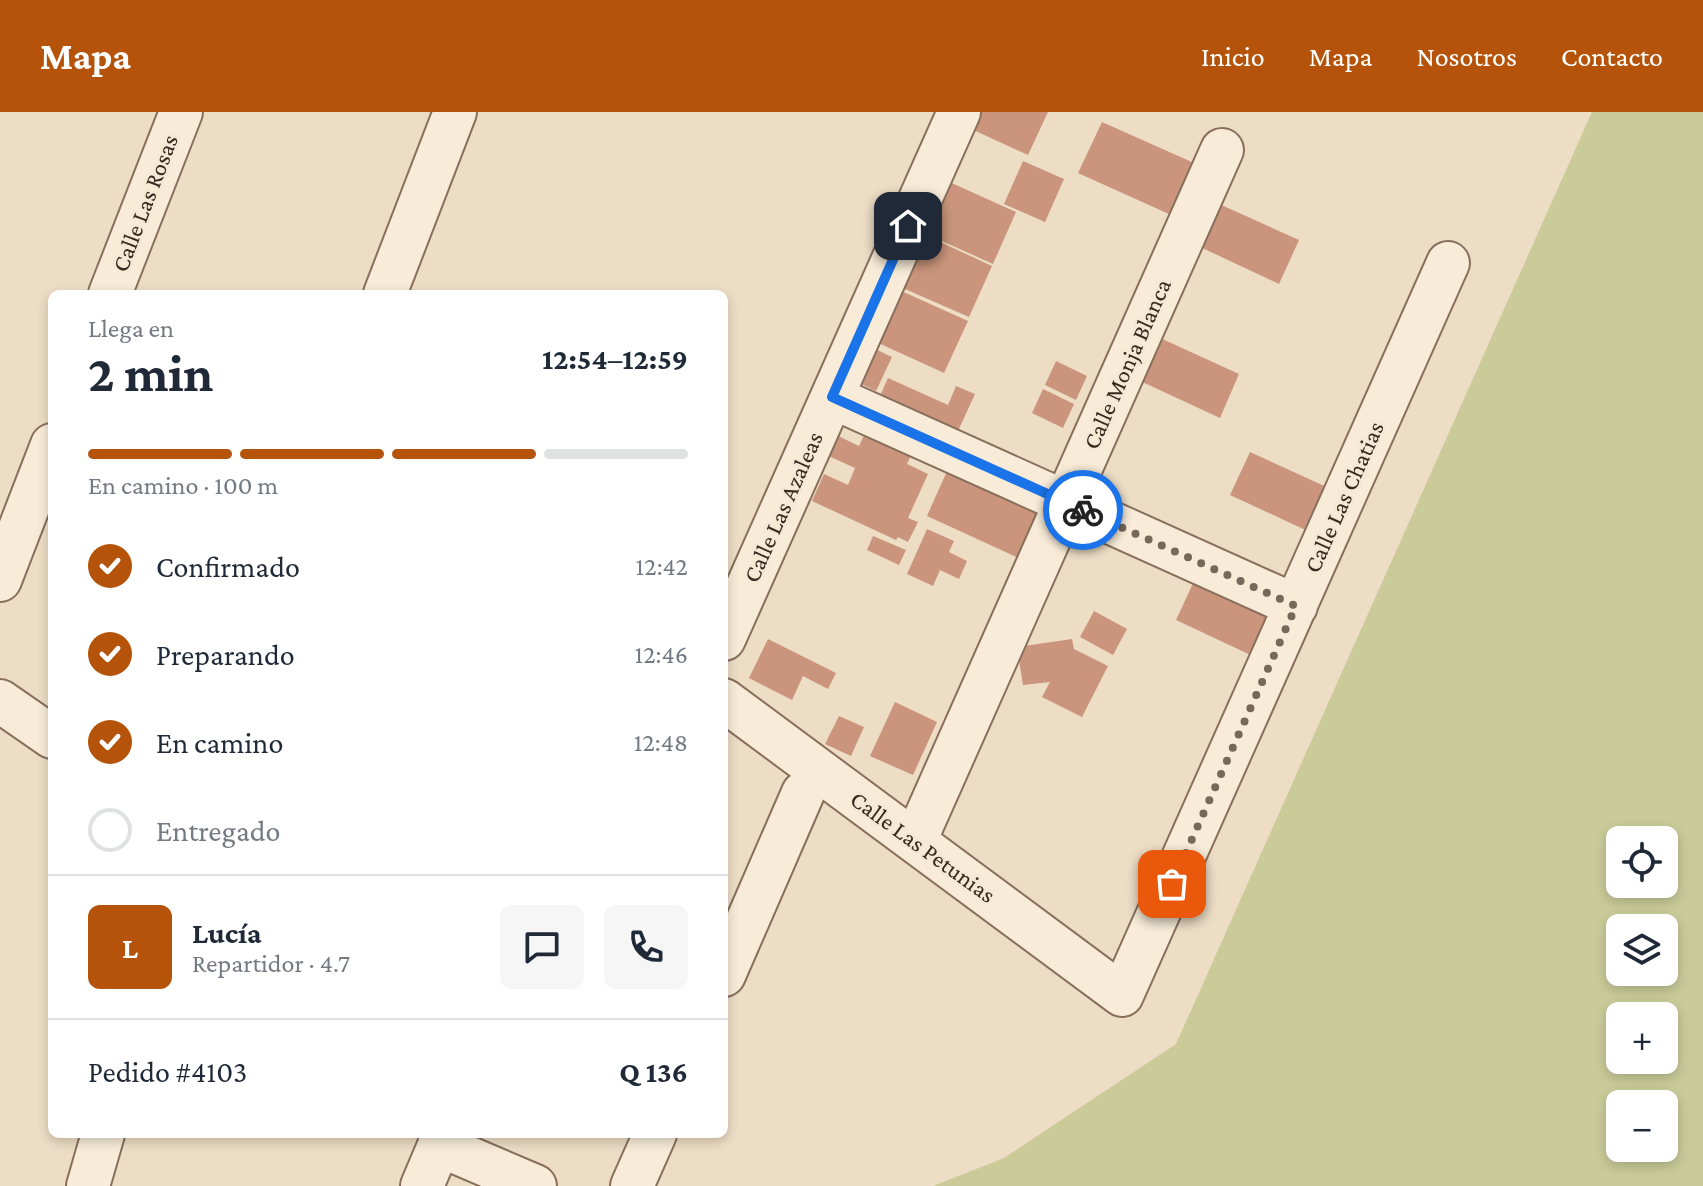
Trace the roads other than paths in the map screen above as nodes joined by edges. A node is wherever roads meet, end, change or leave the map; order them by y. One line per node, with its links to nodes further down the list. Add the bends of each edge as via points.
1 (181, 112): 6 (street, Calle Las Rosas)
2 (455, 112): 7 (street)
3 (959, 112): 8 (street, Calle Las Azaleas)
4 (1222, 150): 10 (street, Calle Monja Blanca)
5 (1448, 263): 12 (street, Calle Las Chatias)
6 (112, 290)
7 (387, 290)
8 (832, 397): 10 (street); 13 (street, Calle Las Azaleas)
9 (48, 455): 11 (street)
10 (1066, 503): 12 (street); 18 (street, Calle Monja Blanca)
11 (0, 580)
12 (1296, 606): 20 (street, Calle Las Chatias)
13 (728, 630)
14 (0, 701): 16 (street)
15 (728, 703): 18 (street, Calle Las Petunias)
16 (48, 734)
17 (803, 793): 19 (street)
18 (915, 841): 20 (street, Calle Las Petunias)
19 (728, 966)
20 (1122, 995)
21 (102, 1138): 24 (street)
22 (653, 1138): 27 (street)
23 (441, 1140): 25 (street); 26 (street)
24 (88, 1186)
25 (422, 1186)
26 (535, 1186)
27 (632, 1186)

